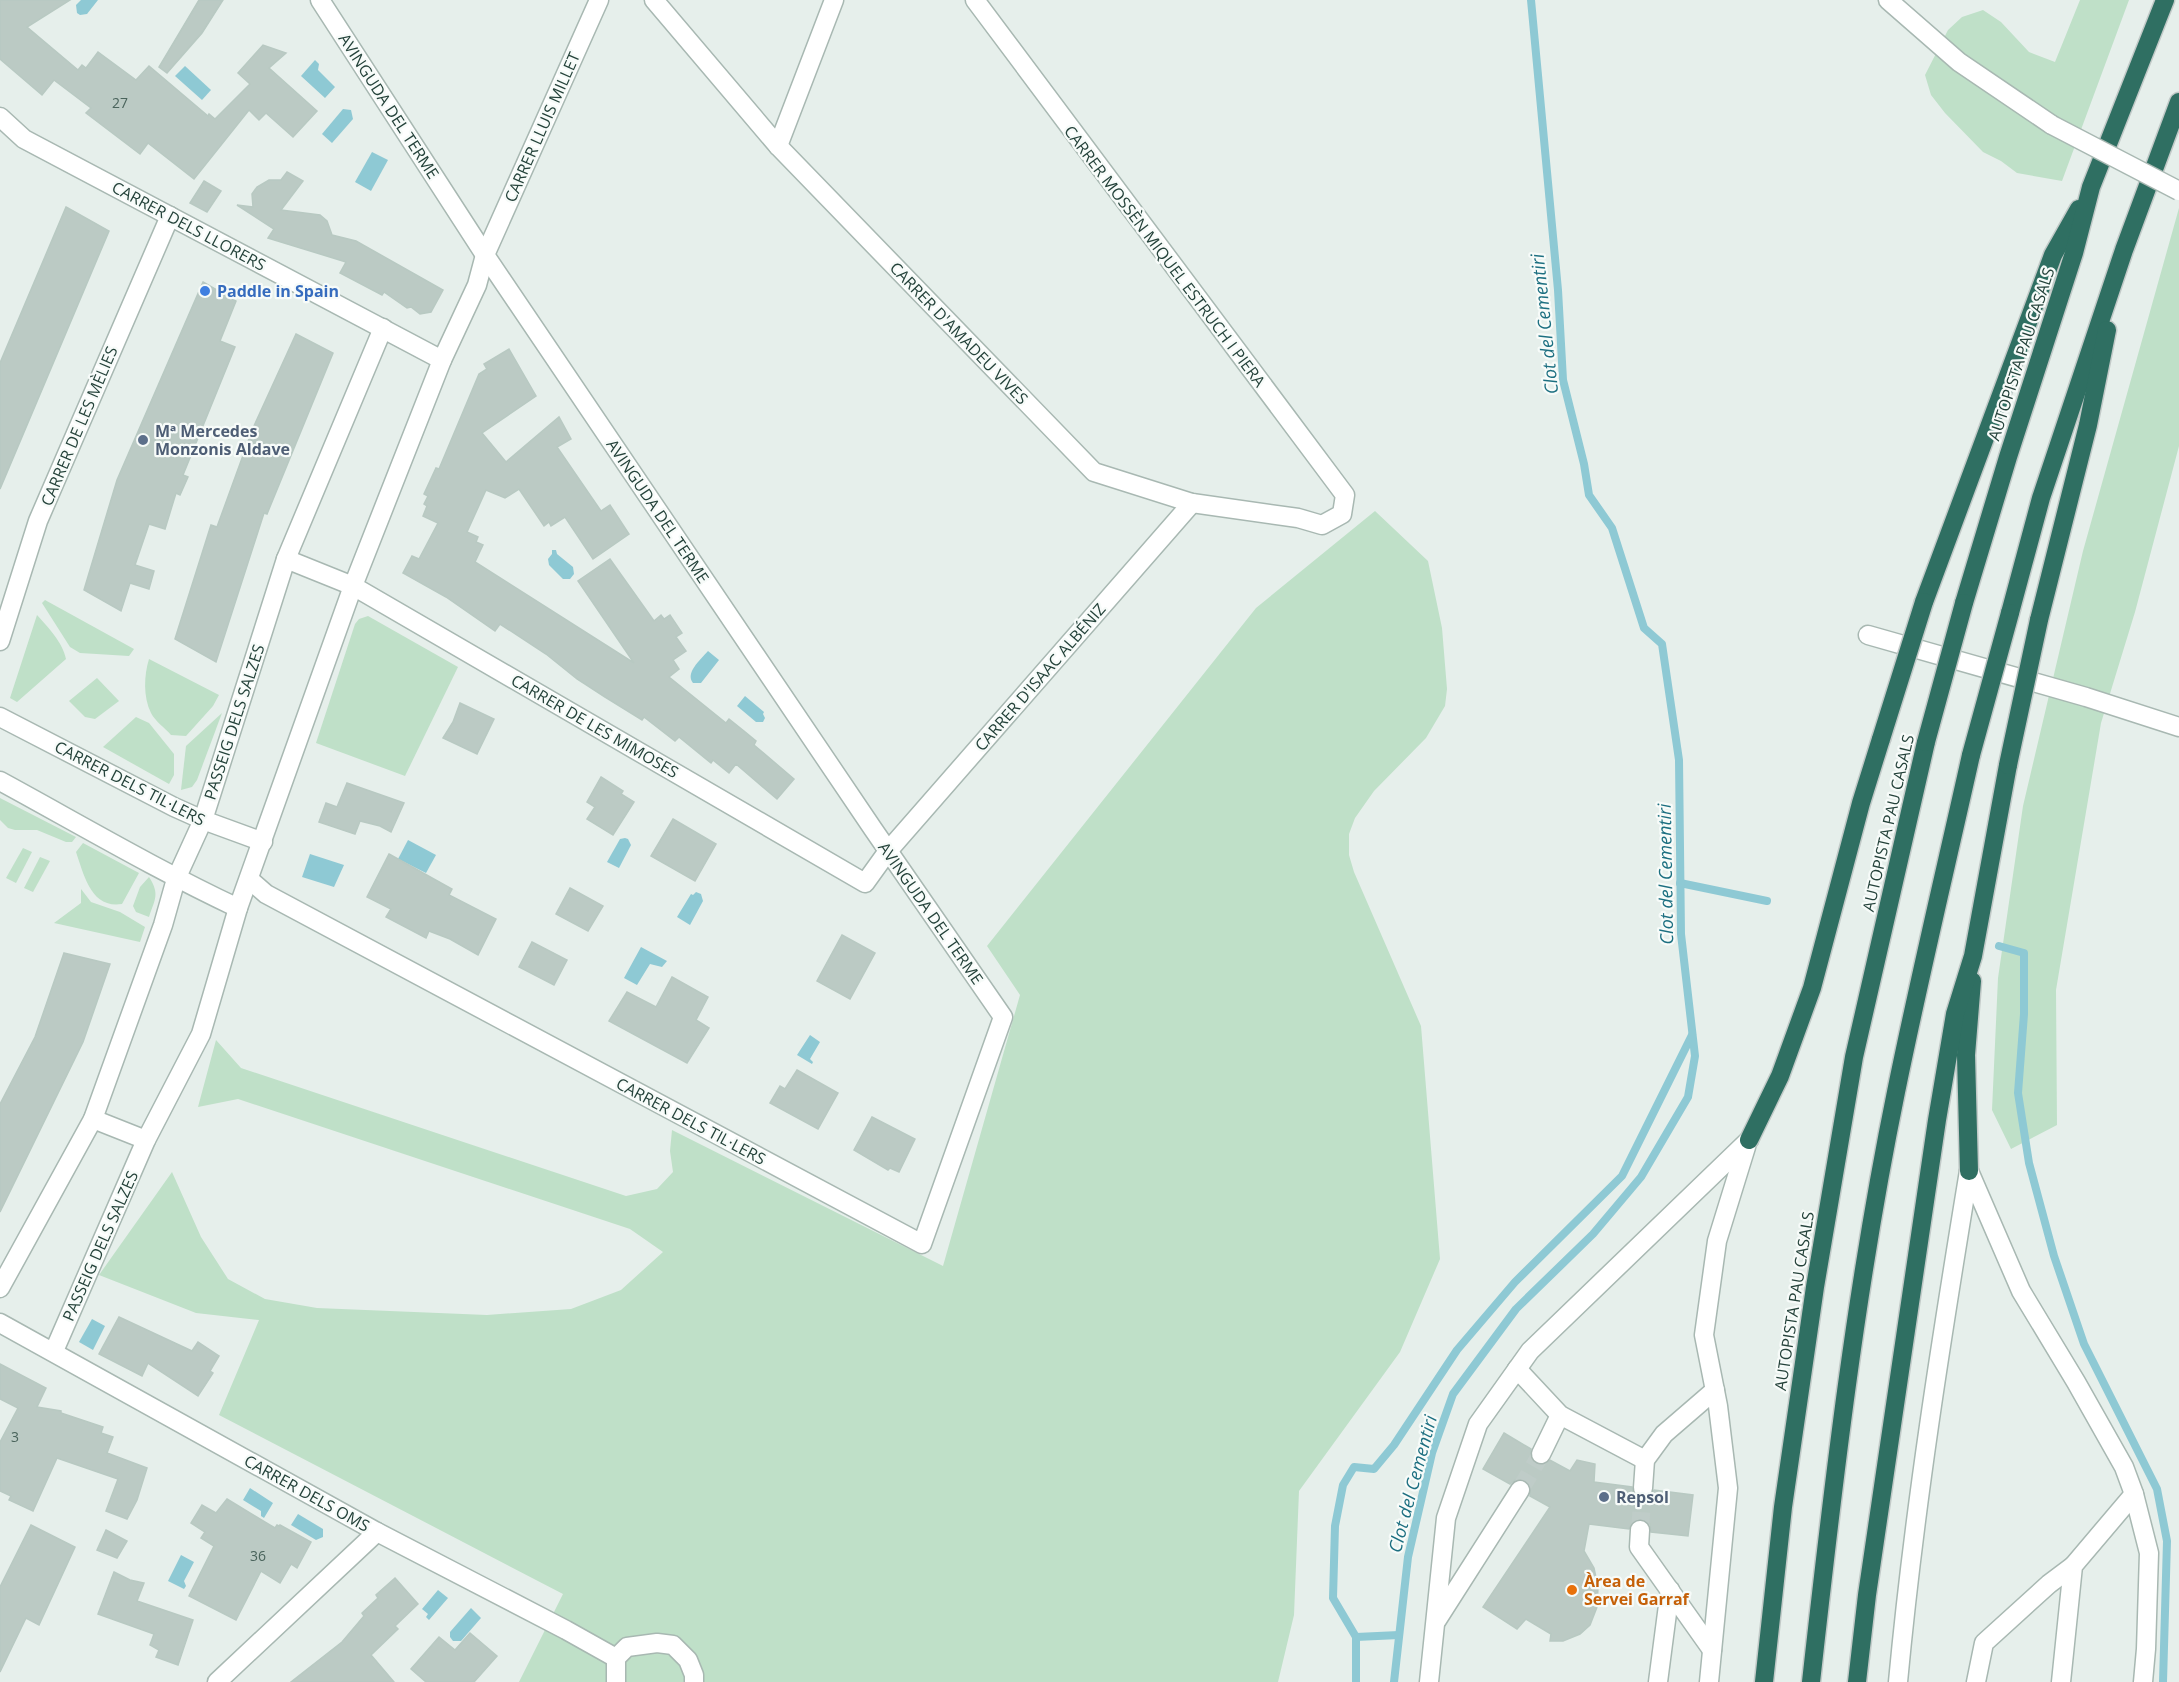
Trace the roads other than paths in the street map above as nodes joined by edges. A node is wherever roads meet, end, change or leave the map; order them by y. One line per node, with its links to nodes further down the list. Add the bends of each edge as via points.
1 (320, 0): 15 (street, AVINGUDA DEL TERME)
2 (599, 0): 15 (street, CARRER LLUIS MILLET)
3 (654, 0): 10 (street, CARRER D'AMADEU VIVES)
4 (834, 0): 10 (street)
5 (975, 0): 19 (street, CARRER MOSSÈN MIQUEL ESTRUCH I PIERA, via 1345,495)
6 (1888, 0): 12 (street, bridge, via 1959,62 2052,125)
7 (2164, 0): 11 (highway, AUTOPISTA PAU CASALS)
8 (2179, 102): 14 (highway)
9 (0, 117): 13 (street, CARRER DELS LLORERS, via 24,139)
10 (778, 146): 18 (street, CARRER D'AMADEU VIVES, via 1094,472)
11 (2091, 187): 37 (highway, bridge, via 2053,255 1924,602 1861,803 1812,988 1780,1076); 63 (highway, AUTOPISTA PAU CASALS, bridge, via 2074,253 1964,603 1926,742 1854,1057 1783,1508)
12 (2179, 191)
13 (170, 216): 16 (street, CARRER DELS LLORERS); 23 (street, CARRER DE LES MÈLIES, via 38,521)
14 (2124, 249): 33 (highway, bridge, via 2088,425 2039,620 2008,765); 64 (highway, bridge, via 2041,498 1971,755 1896,1093 1863,1276 1833,1478)
15 (485, 255): 17 (street, via 477,285); 29 (street, AVINGUDA DEL TERME)
16 (383, 328): 17 (street, CARRER DELS LLORERS); 20 (street, PASSEIG DELS SALZES)
17 (442, 360): 21 (street, PASSEIG DELS SALZES)
18 (1192, 503): 19 (street, CARRER D'AMADEU VIVES, via 1322,525); 29 (street, CARRER D'ISAAC ALBÉNIZ)
19 (1341, 514)
20 (286, 559): 21 (street, CARRER DE LES MIMOSES); 27 (street, PASSEIG DELS SALZES)
21 (352, 586): 28 (street, PASSEIG DELS SALZES); 29 (street, CARRER DE LES MIMOSES, via 865,883)
22 (1868, 635): 25 (street)
23 (0, 641)
24 (0, 717): 27 (street, CARRER DELS TIL·LERS)
25 (2179, 727)
26 (0, 781): 30 (street)
27 (202, 820): 28 (street, CARRER DELS TIL·LERS); 30 (street, PASSEIG DELS SALZES)
28 (263, 842): 31 (street, PASSEIG DELS SALZES)
29 (888, 850): 34 (street, AVINGUDA DEL TERME)
30 (176, 879): 32 (street); 35 (street, PASSEIG DELS SALZES)
31 (250, 880): 32 (street, PASSEIG DELS SALZES); 34 (street, CARRER DELS TIL·LERS, via 277,900 922,1244)
32 (238, 908): 36 (street, PASSEIG DELS SALZES, via 201,1034)
33 (1973, 956): 38 (highway, via 1966,1055); 65 (highway, via 1955,1014 1937,1120)
34 (1003, 1017)
35 (93, 1119): 36 (street); 39 (street, PASSEIG DELS SALZES)
36 (146, 1140): 41 (street, PASSEIG DELS SALZES)
37 (1749, 1140): 42 (street, via 1530,1351); 43 (street, via 1716,1241 1704,1335)
38 (1969, 1171): 49 (street, via 2021,1291 2124,1467); 66 (street, via 1935,1374)
39 (0, 1288)
40 (0, 1323): 41 (street, CARRER DELS OMS)
41 (54, 1352): 51 (street, CARRER DELS OMS)
42 (1517, 1369): 44 (street); 54 (street, via 1478,1424 1446,1518)
43 (1715, 1390): 46 (street, via 1664,1434); 55 (street, via 1728,1488)
44 (1560, 1415): 45 (street); 46 (street)
45 (1541, 1454)
46 (1645, 1460): 47 (street)
47 (1643, 1488)
48 (1520, 1490): 54 (street)
49 (2134, 1494): 52 (street); 69 (street, via 2149,1553)
50 (1640, 1530): 53 (street, via 1638,1547)
51 (377, 1532): 56 (street, CARRER DELS OMS); 57 (street)
52 (2073, 1566): 67 (street, via 1984,1643); 68 (street)
53 (1670, 1590): 55 (street); 61 (street)
54 (1434, 1625): 60 (street)
55 (1712, 1650): 62 (street)
56 (615, 1658): 58 (street); 59 (street, via 627,1647 673,1645 688,1660)
57 (217, 1682)
58 (616, 1682)
59 (694, 1682)
60 (1430, 1682)
61 (1658, 1682)
62 (1709, 1682)
63 (1764, 1682)
64 (1811, 1682)
65 (1857, 1682)
66 (1898, 1682)
67 (1976, 1682)
68 (2061, 1682)
69 (2143, 1682)

